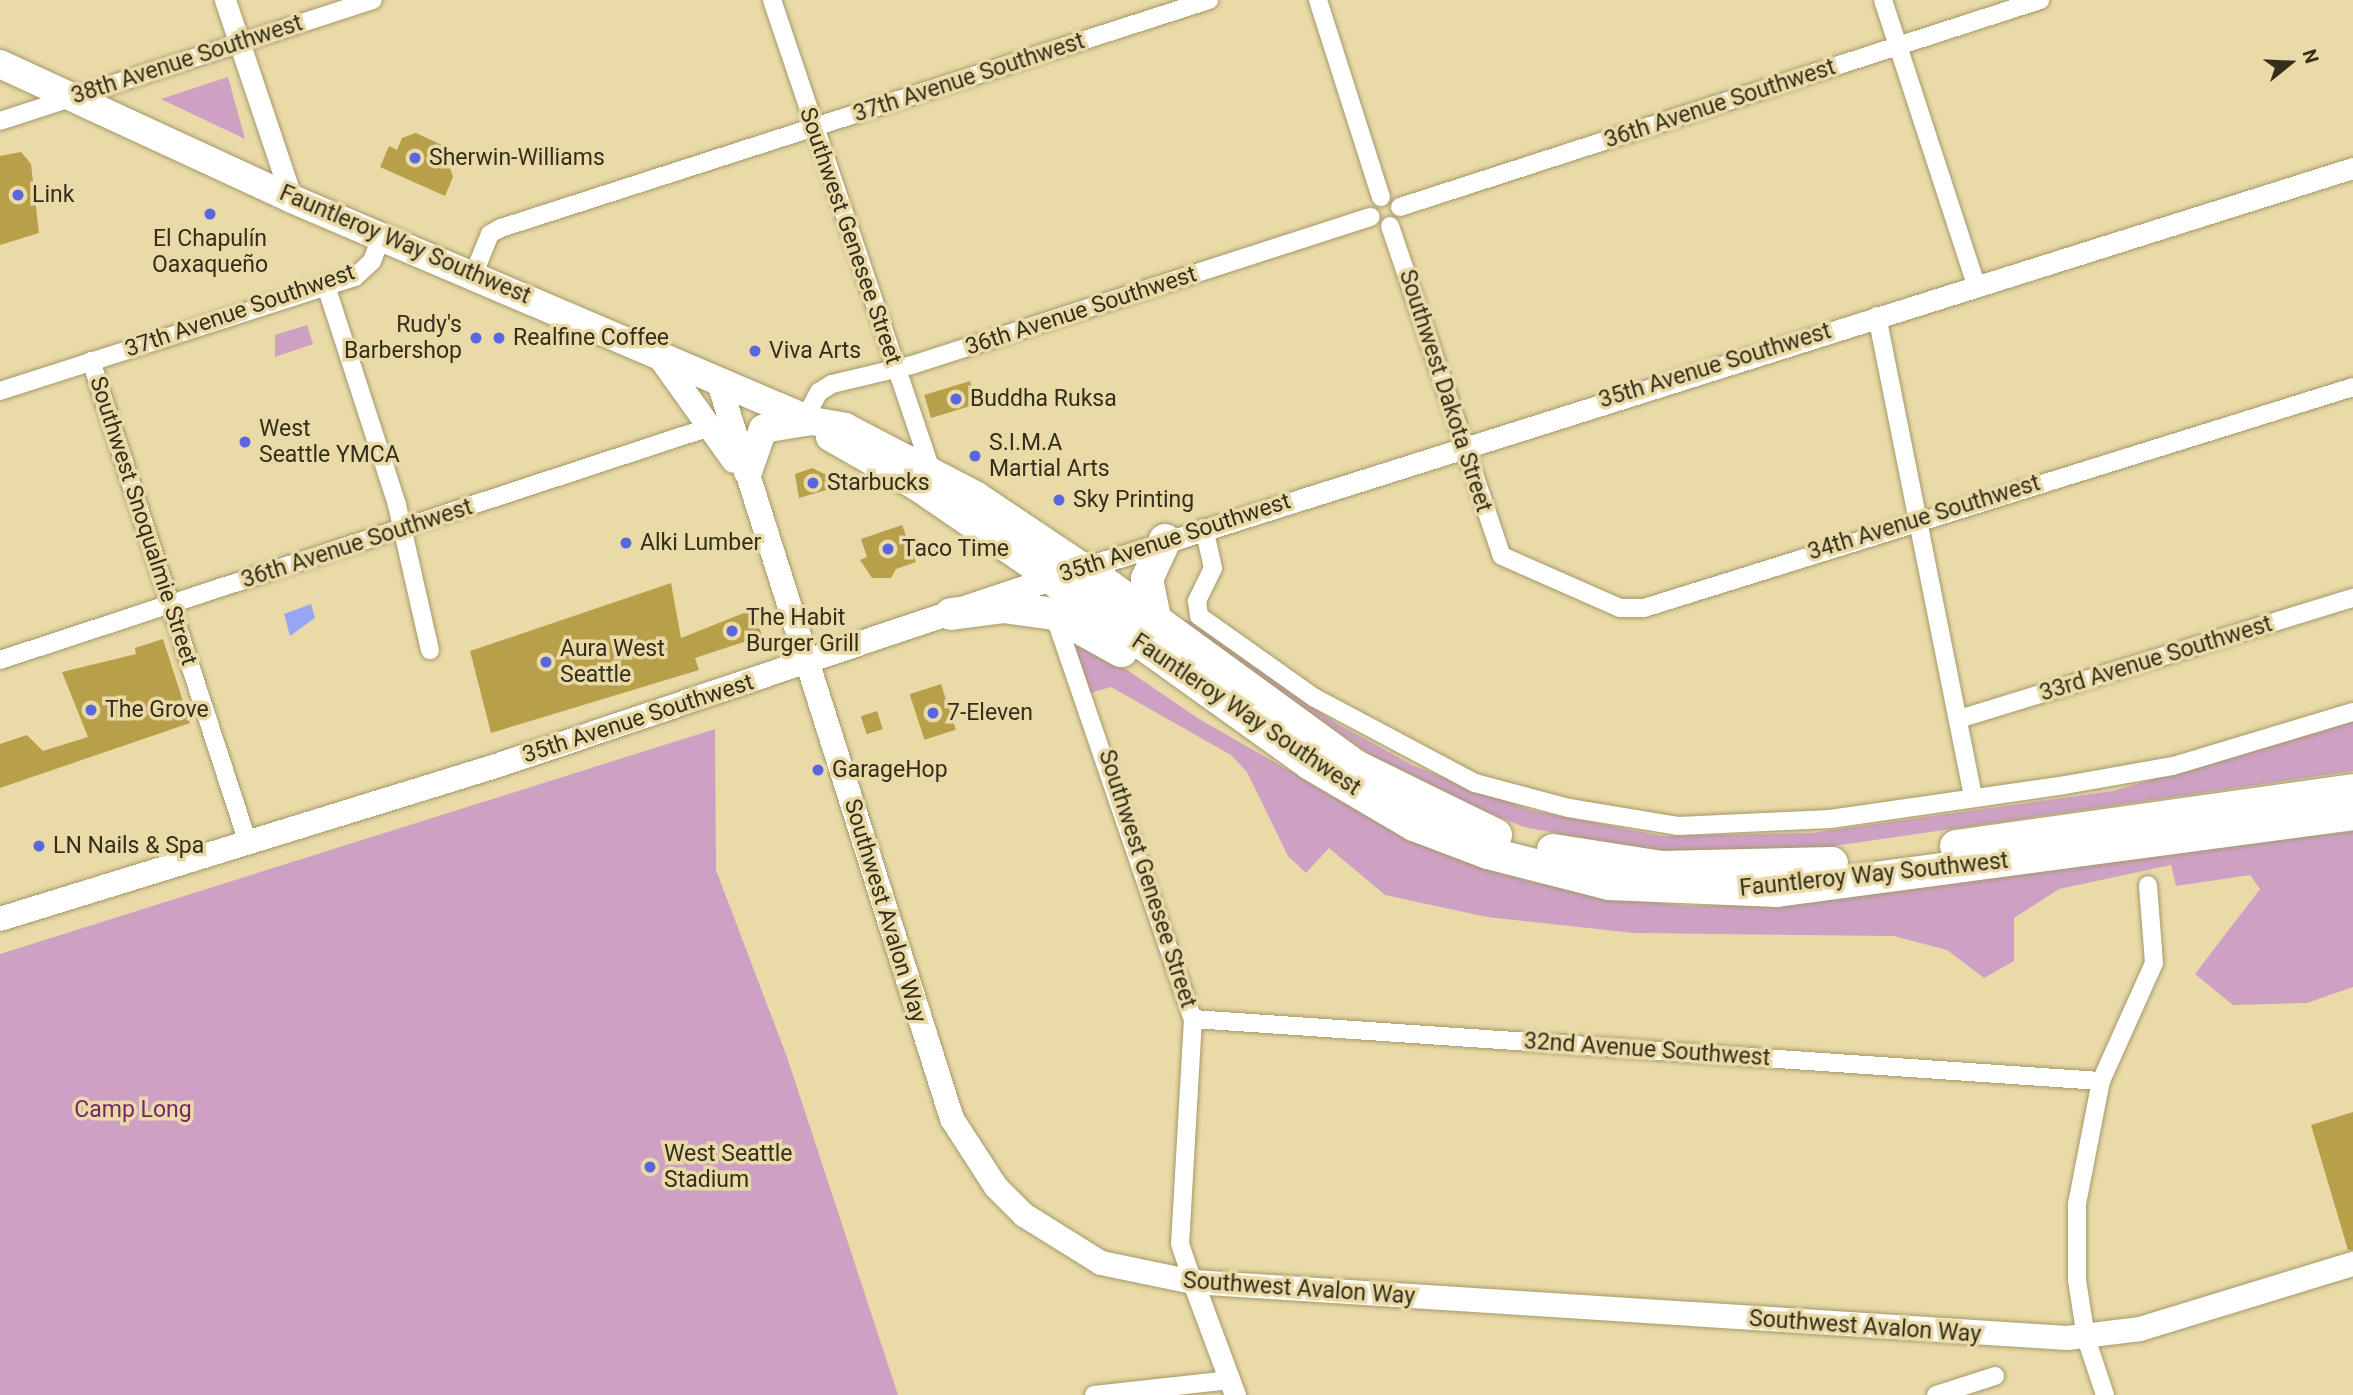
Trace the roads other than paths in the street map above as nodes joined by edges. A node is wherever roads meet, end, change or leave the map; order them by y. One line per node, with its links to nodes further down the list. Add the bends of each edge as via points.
1 (225, 0): 8 (street)
2 (373, 0): 8 (street, 38th Avenue Southwest)
3 (772, 0): 13 (street, Southwest Genesee Street)
4 (1209, 0): 13 (street, 37th Avenue Southwest)
5 (1318, 0): 15 (street)
6 (1883, 0): 9 (street)
7 (2040, 0): 9 (street, 36th Avenue Southwest)
8 (239, 43): 11 (street, 38th Avenue Southwest); 16 (street)
9 (1898, 46): 17 (street, 36th Avenue Southwest); 22 (street)
10 (0, 64): 11 (main road, Fauntleroy Way Southwest)
11 (74, 96): 12 (street, 38th Avenue Southwest); 16 (main road, Fauntleroy Way Southwest)
12 (0, 121)
13 (813, 129): 21 (street, 37th Avenue Southwest, via 501,228 490,234); 27 (street, Southwest Genesee Street)
14 (2353, 168): 22 (street, 35th Avenue Southwest)
15 (1381, 197): 17 (street); 18 (street, via 1371,205)
16 (292, 199): 20 (main road, Fauntleroy Way Southwest)
17 (1400, 207): 19 (street)
18 (1371, 217): 19 (street); 27 (street, 36th Avenue Southwest, via 912,365)
19 (1390, 226): 33 (street, Southwest Dakota Street)
20 (382, 235): 21 (main road, Fauntleroy Way Southwest); 23 (street, 37th Avenue Southwest, via 366,268)
21 (474, 273): 25 (main road, Fauntleroy Way Southwest)
22 (1976, 285): 24 (street, 35th Avenue Southwest)
23 (326, 286): 26 (street, 37th Avenue Southwest); 38 (street)
24 (1877, 316): 33 (street, 35th Avenue Southwest); 36 (street)
25 (656, 352): 28 (main road, Fauntleroy Way Southwest); 32 (main road, Southwest Avalon Way)
26 (91, 361): 30 (street, 37th Avenue Southwest); 44 (street, Southwest Snoqualmie Street)
27 (892, 366): 31 (street, 36th Avenue Southwest, via 824,387); 34 (street, Southwest Genesee Street, via 904,383)
28 (718, 380): 31 (main road, Fauntleroy Way Southwest); 32 (main road, Southwest Avalon Way)
29 (2353, 387): 36 (street, 34th Avenue Southwest)
30 (0, 391)
31 (808, 420): 34 (main road, Fauntleroy Way Southwest, via 845,427); 35 (main road, via 763,429); 42 (main road, Fauntleroy Way Southwest, via 837,444 916,486)
32 (724, 428): 35 (main road, Southwest Avalon Way); 38 (street, 36th Avenue Southwest)
33 (1462, 444): 37 (street, 35th Avenue Southwest); 40 (street, Southwest Dakota Street)
34 (931, 470): 41 (main road, Fauntleroy Way Southwest)
35 (751, 484): 50 (main road, Southwest Avalon Way)
36 (1917, 519): 40 (street, 34th Avenue Southwest, via 1644,608 1596,603); 53 (street)
37 (1204, 528): 39 (street, 35th Avenue Southwest); 55 (street, via 1213,568 1196,608 1209,628 1396,746 1475,783 1569,808 1678,826 1816,820)
38 (400, 530): 44 (street, 36th Avenue Southwest); 48 (street)
39 (1166, 540): 41 (street, 35th Avenue Southwest); 47 (highway, via 1147,579)
40 (1502, 556)
41 (1084, 568): 42 (main road, 35th Avenue Southwest); 47 (highway, Fauntleroy Way Southwest)
42 (1052, 579): 45 (main road, 35th Avenue Southwest); 51 (highway, Fauntleroy Way Southwest)
43 (2353, 598): 53 (street, 33rd Avenue Southwest)
44 (171, 606): 49 (street, 36th Avenue Southwest); 57 (street, Southwest Snoqualmie Street)
45 (951, 614): 46 (highway, via 1003,607); 50 (main road, 35th Avenue Southwest)
46 (1054, 614): 51 (highway, via 1167,681); 60 (street, Southwest Genesee Street, via 1094,718)
47 (1156, 623): 54 (highway, Fauntleroy Way Southwest, via 1356,766 1425,805 1506,839 1603,860 1718,869 1843,862)
48 (430, 650)
49 (0, 660)
50 (807, 664): 57 (main road, 35th Avenue Southwest); 63 (main road, Southwest Avalon Way, via 943,1094 974,1156 1024,1215 1101,1263)
51 (1231, 709): 56 (highway, Fauntleroy Way Southwest, via 1310,764 1447,840 1530,866 1636,887 1777,891)
52 (2353, 712): 55 (street, via 2173,766)
53 (1959, 719): 55 (street)
54 (2353, 790)
55 (1973, 797)
56 (2353, 814)
57 (247, 840): 59 (main road, 35th Avenue Southwest)
58 (2148, 885): 61 (street, via 2154,963)
59 (0, 919)
60 (1193, 1019): 61 (street, 32nd Avenue Southwest); 63 (street, Southwest Genesee Street, via 1180,1244)
61 (2101, 1081): 64 (street, via 2077,1204 2077,1280)
62 (2353, 1264): 64 (main road, Southwest Avalon Way, via 2140,1329)
63 (1193, 1282): 64 (main road, Southwest Avalon Way); 66 (street, Southwest Genesee Street)
64 (2086, 1338): 69 (street)
65 (1995, 1376): 68 (street)
66 (1232, 1387): 67 (street)
67 (1094, 1395)
68 (1936, 1395)
69 (2105, 1395)

